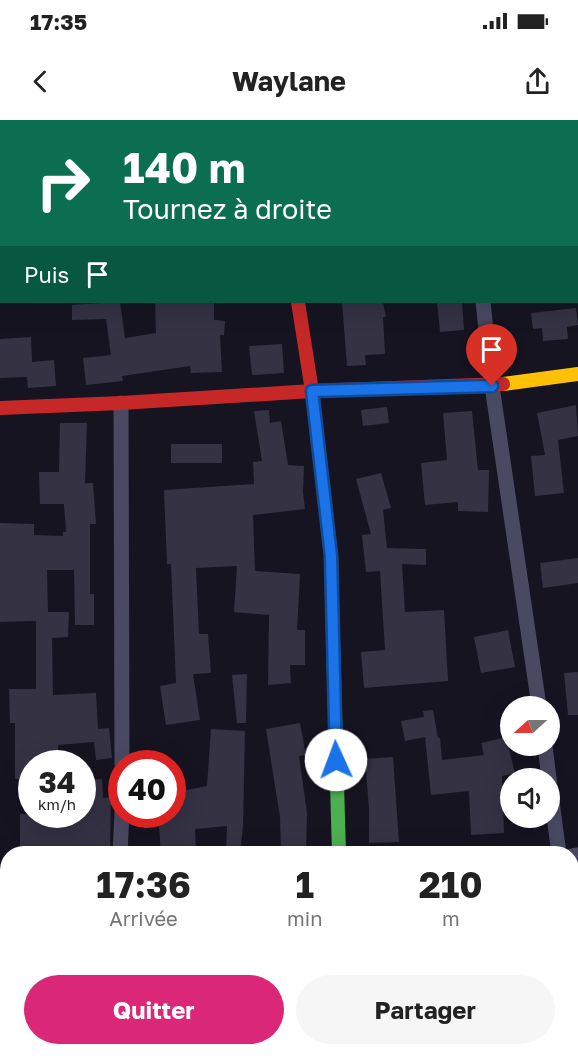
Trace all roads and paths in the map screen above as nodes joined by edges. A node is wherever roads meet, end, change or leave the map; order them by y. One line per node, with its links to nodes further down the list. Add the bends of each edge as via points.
1 (297, 303): 5 (street)
2 (483, 303): 4 (street)
3 (578, 374): 4 (street)
4 (492, 386): 5 (street); 8 (street)
5 (312, 391): 6 (street); 13 (street, via 331,556)
6 (121, 403): 7 (street); 9 (street)
7 (0, 408)
8 (538, 696)
9 (122, 750)
10 (121, 828): 12 (street)
11 (556, 828): 14 (street)
12 (120, 846)
13 (339, 846)
14 (558, 846)

